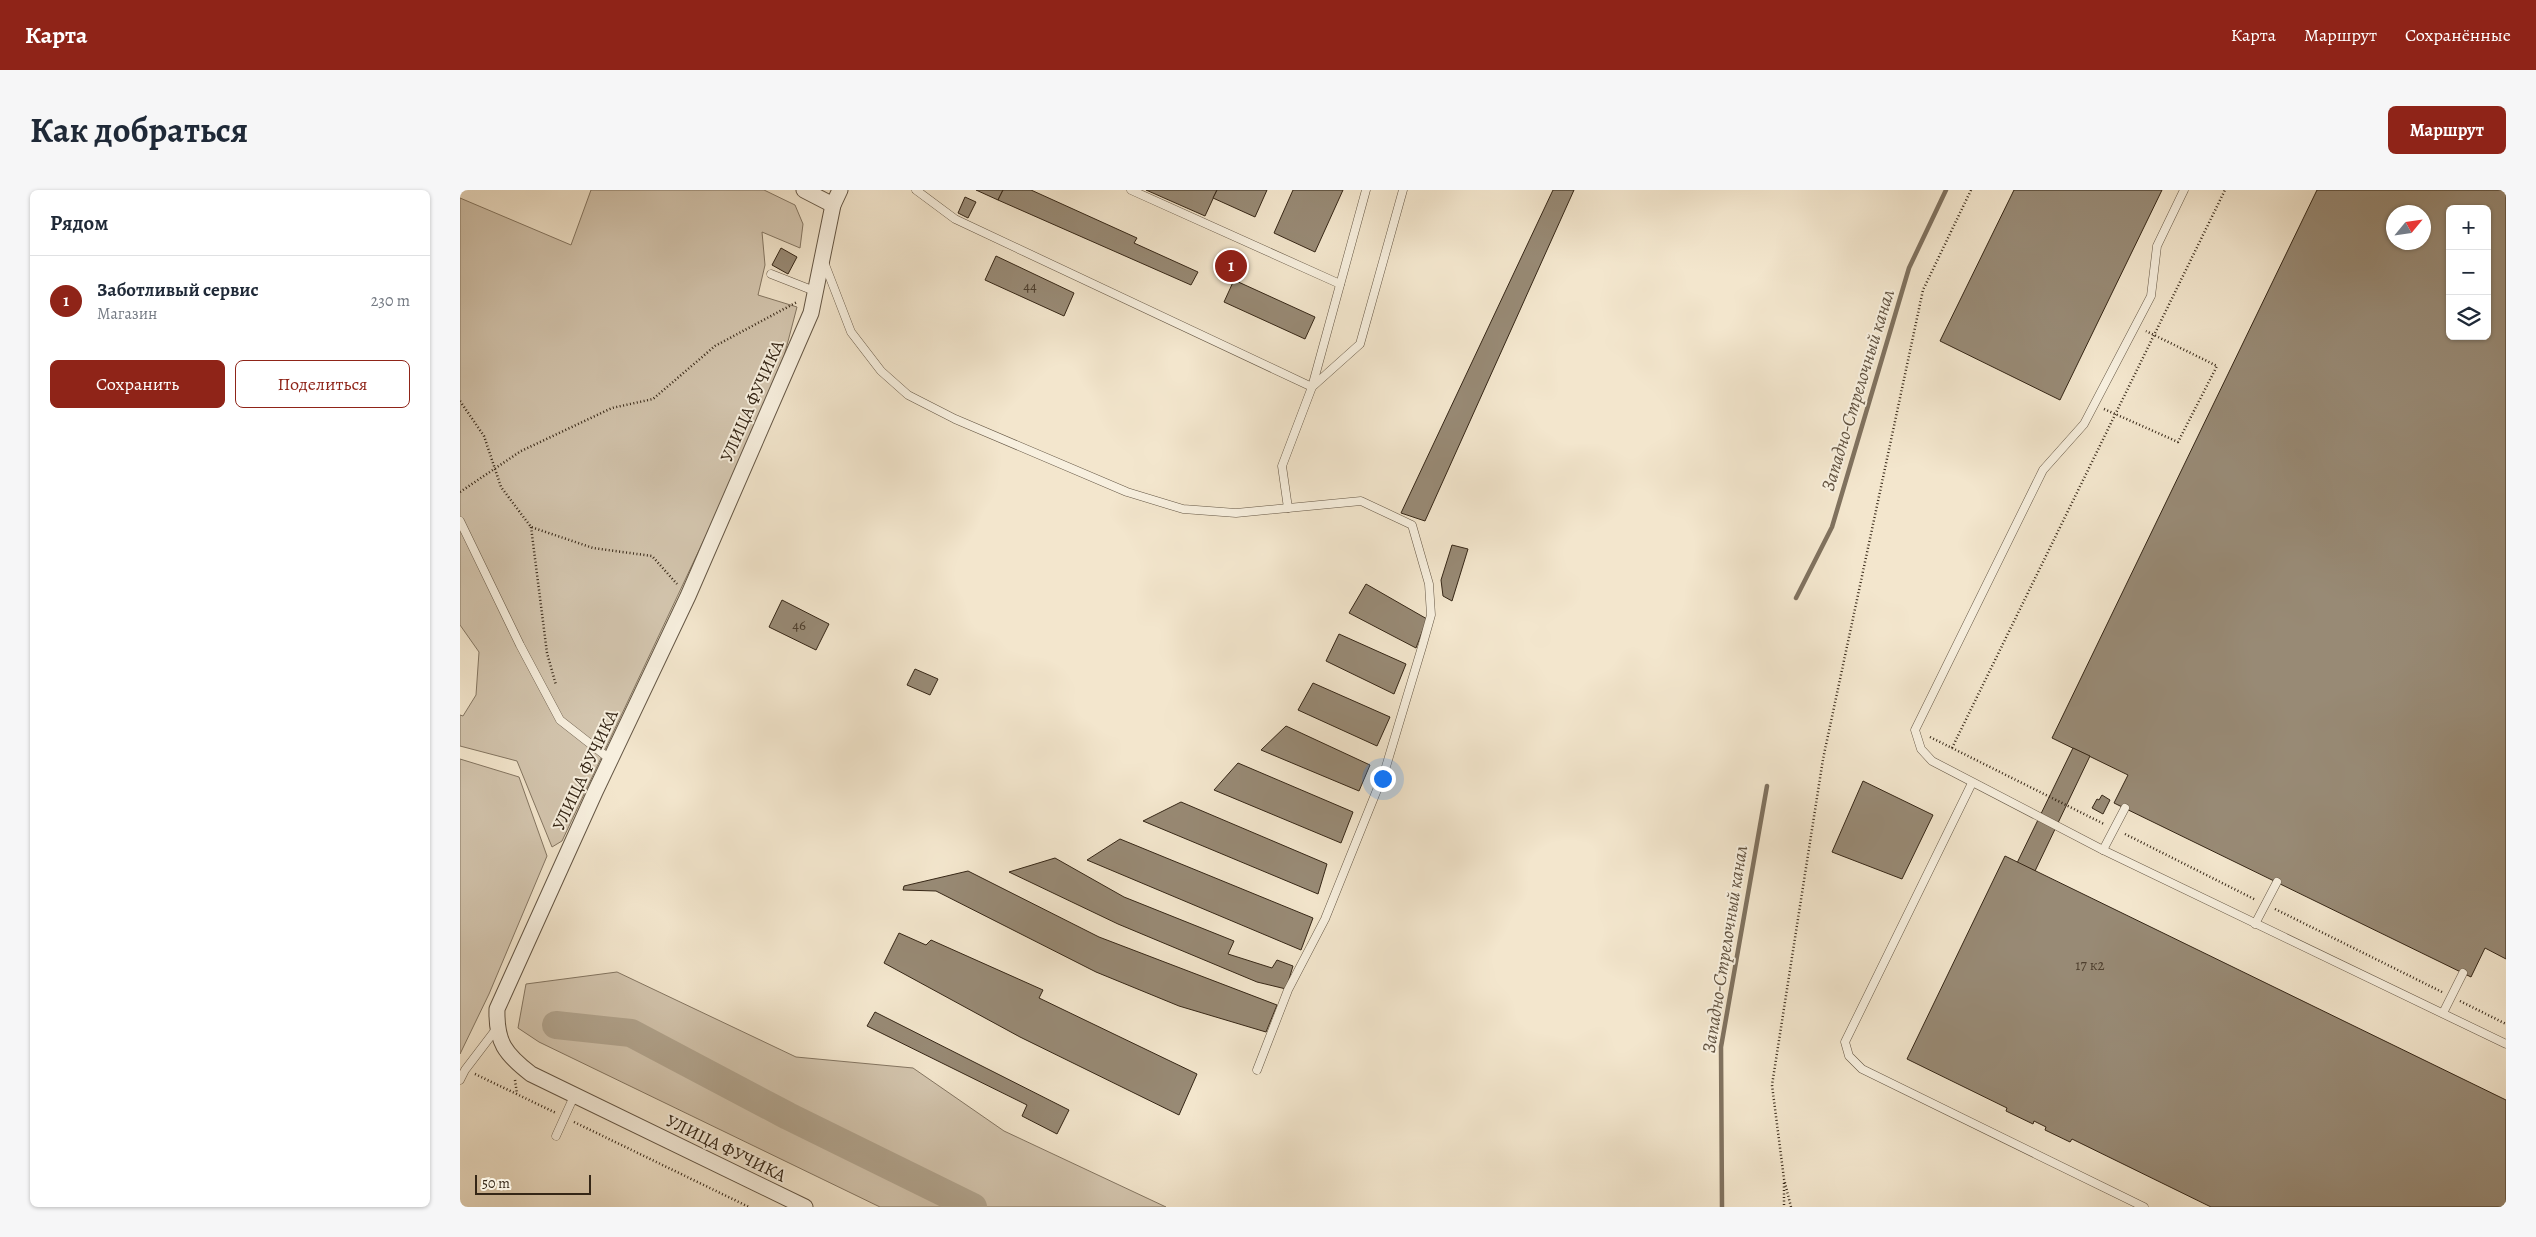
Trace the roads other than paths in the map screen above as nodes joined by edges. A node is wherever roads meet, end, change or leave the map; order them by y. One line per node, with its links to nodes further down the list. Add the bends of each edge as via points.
1 (804, 190): 8 (street)
2 (840, 190): 8 (street, УЛИЦА ФУЧИКА)
3 (916, 190): 13 (lane, via 955,219)
4 (1131, 190): 11 (lane)
5 (1366, 190): 11 (lane)
6 (1403, 190): 13 (lane, via 1360,344)
7 (2184, 190): 17 (lane, via 2157,246 2151,296 2084,424 2042,470 1915,730 1921,749 1932,761)
8 (834, 205): 9 (street, УЛИЦА ФУЧИКА)
9 (822, 258): 12 (street, УЛИЦА ФУЧИКА); 14 (lane, via 851,332 881,370 908,395 955,419 1127,492 1183,509 1236,513)
10 (771, 274): 12 (lane)
11 (1340, 284): 13 (lane)
12 (817, 292): 16 (street, УЛИЦА ФУЧИКА, via 811,313 688,596)
13 (1312, 387): 14 (lane, via 1282,466)
14 (1288, 508): 26 (lane, via 1361,501 1412,525 1429,584 1431,616 1385,770 1325,919 1288,990)
15 (460, 521): 16 (lane, via 560,720)
16 (610, 760): 24 (street, УЛИЦА ФУЧИКА, via 506,986 497,1009)
17 (1972, 784): 19 (lane); 31 (lane, via 1845,1042 1850,1056 1862,1069)
18 (2124, 808): 19 (lane)
19 (2103, 850): 21 (lane)
20 (2277, 882): 21 (lane)
21 (2256, 924): 23 (lane)
22 (2463, 973): 23 (lane)
23 (2443, 1013): 25 (lane)
24 (497, 1028): 27 (lane); 28 (street, УЛИЦА ФУЧИКА, via 512,1060 531,1074)
25 (2506, 1044)
26 (1256, 1070)
27 (460, 1080)
28 (575, 1094): 29 (lane); 30 (street, УЛИЦА ФУЧИКА)
29 (556, 1136)
30 (805, 1207)
31 (2144, 1207)

